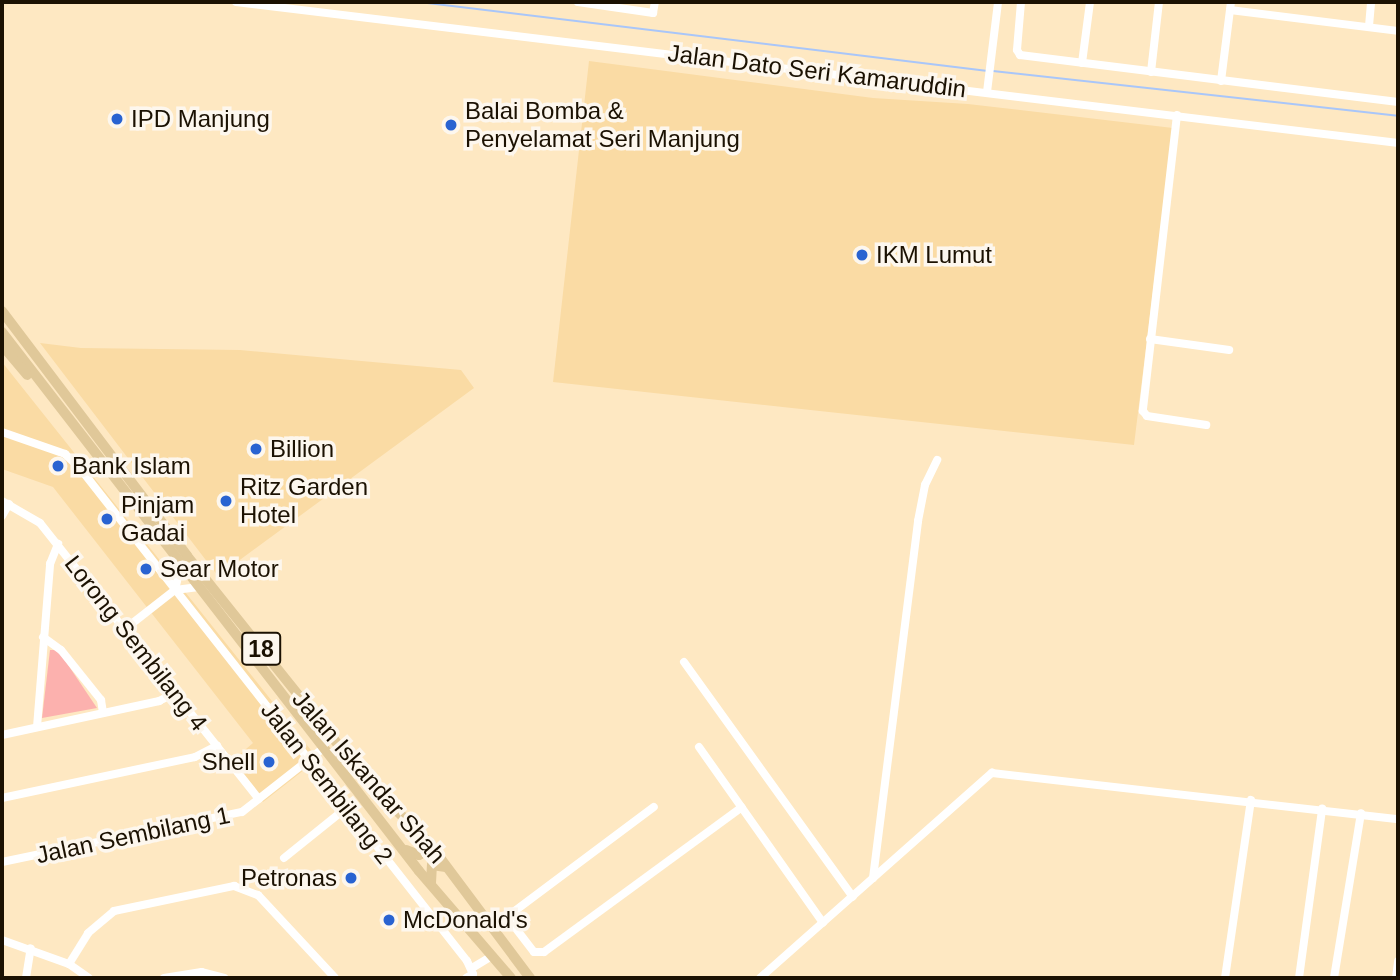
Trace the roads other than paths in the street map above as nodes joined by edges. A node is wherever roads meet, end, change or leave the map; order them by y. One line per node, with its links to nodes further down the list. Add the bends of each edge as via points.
1 (236, 2): 15 (street, Jalan Dato Seri Kamaruddin)
2 (578, 2): 3 (street, via 653,13)
3 (655, 2)
4 (998, 2): 15 (street)
5 (1021, 2): 12 (street, via 1018,54)
6 (1090, 2): 12 (street)
7 (1159, 2): 13 (street)
8 (1371, 2): 10 (street)
9 (1230, 6): 10 (street); 14 (street)
10 (1369, 26): 11 (street)
11 (1398, 31)
12 (1082, 63): 13 (street)
13 (1151, 72): 14 (street)
14 (1221, 80): 16 (street)
15 (987, 92): 17 (street, Jalan Dato Seri Kamaruddin)
16 (1398, 102)
17 (1177, 116): 18 (street, Jalan Dato Seri Kamaruddin); 23 (street)
18 (1398, 143)
19 (2, 304): 21 (main road)
20 (2, 310): 21 (main road, Jalan Iskandar Shah / 18)
21 (18, 331): 56 (main road, Jalan Iskandar Shah / 18, via 187,556 329,734)
22 (2, 332): 26 (main road, Jalan Iskandar Shah / 18)
23 (1150, 339): 25 (street); 27 (street, via 1144,414)
24 (2, 345): 26 (main road)
25 (1229, 350)
26 (59, 408): 33 (main road, Jalan Iskandar Shah / 18)
27 (1206, 425)
28 (2, 432): 35 (street, Jalan Sembilang 2, via 75,462)
29 (937, 460): 61 (street, via 925,485 918,521)
30 (5, 503): 31 (street); 32 (street, Lorong Sembilang 4, via 31,514)
31 (2, 516)
32 (58, 544): 36 (street, Lorong Sembilang 4); 37 (street, via 50,564)
33 (181, 565): 34 (main road, Jalan Iskandar Shah / 18); 35 (street)
34 (199, 587): 35 (street); 44 (main road, Jalan Iskandar Shah / 18)
35 (175, 590): 36 (street); 46 (street, Jalan Sembilang 2)
36 (125, 629): 39 (street, Lorong Sembilang 4)
37 (43, 637): 40 (street, via 61,650 101,700); 41 (street)
38 (684, 662): 63 (street)
39 (175, 692): 40 (street); 43 (street, Lorong Sembilang 4)
40 (103, 713): 41 (street)
41 (37, 727): 42 (street)
42 (2, 734)
43 (217, 746): 47 (street, via 195,757); 48 (street, Lorong Sembilang 4)
44 (326, 747): 46 (street, Jalan Sembilang 1); 57 (main road, Jalan Iskandar Shah / 18)
45 (699, 747): 51 (street)
46 (308, 761): 48 (street, Jalan Sembilang 1); 52 (street, Jalan Sembilang 2)
47 (2, 797)
48 (259, 799): 59 (street, Jalan Sembilang 1, via 231,816)
49 (1251, 800): 53 (street); 61 (street, via 992,773); 82 (street)
50 (654, 807): 64 (street)
51 (742, 807): 64 (street, via 544,952 534,952); 65 (street)
52 (346, 808): 58 (street); 72 (street, Jalan Sembilang 2)
53 (1322, 809): 54 (street); 83 (street)
54 (1360, 813): 55 (street); 84 (street)
55 (1398, 819)
56 (421, 835): 57 (main road, via 424,844 419,855); 60 (main road, Jalan Iskandar Shah / 18)
57 (402, 849): 62 (main road, Jalan Iskandar Shah / 18)
58 (284, 858)
59 (2, 862)
60 (448, 868): 62 (main road, via 432,865); 66 (main road, Jalan Iskandar Shah / 18)
61 (873, 878): 63 (street)
62 (433, 887): 69 (main road, Jalan Iskandar Shah / 18)
63 (853, 897): 65 (street)
64 (507, 917): 66 (street)
65 (823, 923): 81 (street)
66 (492, 928): 80 (main road, Jalan Iskandar Shah / 18)
67 (2, 940): 68 (street)
68 (31, 948): 71 (street); 73 (street)
69 (492, 956): 72 (street); 79 (main road, Jalan Iskandar Shah / 18)
70 (1398, 961): 85 (street)
71 (69, 964): 74 (street); 77 (street, via 88,933 114,911 234,886 258,895)
72 (472, 968): 78 (street)
73 (26, 978)
74 (89, 978)
75 (164, 978): 76 (street, via 202,972)
76 (224, 978)
77 (335, 978)
78 (466, 978)
79 (511, 978)
80 (530, 978)
81 (760, 978)
82 (1225, 978)
83 (1298, 978)
84 (1335, 978)
85 (1397, 978)

